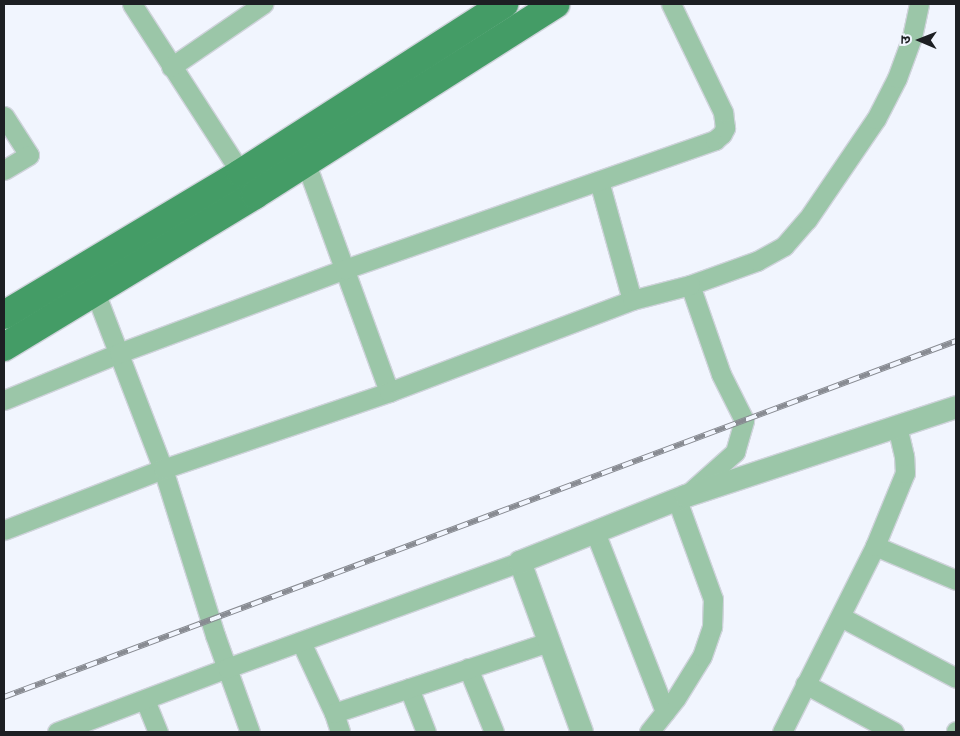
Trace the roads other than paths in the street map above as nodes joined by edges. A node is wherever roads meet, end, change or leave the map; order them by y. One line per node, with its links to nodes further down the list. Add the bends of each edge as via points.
1 (132, 4): 7 (street)
2 (263, 4): 7 (street)
3 (556, 4): 9 (main road)
4 (670, 4): 12 (street, via 723,112 725,128 715,140)
5 (919, 4): 14 (street, via 897,78 876,119 807,220 784,246 757,261)
6 (488, 8): 11 (main road)
7 (171, 67): 11 (street)
8 (4, 116): 10 (street, via 29,155)
9 (305, 161): 13 (street); 15 (main road)
10 (4, 170)
11 (241, 173): 17 (main road)
12 (598, 181): 13 (street); 16 (street)
13 (345, 269): 19 (street); 20 (street)
14 (690, 285): 16 (street); 25 (street, via 721,374 744,420 735,452)
15 (95, 292): 18 (main road); 19 (street)
16 (632, 300): 20 (street)
17 (4, 315)
18 (4, 347)
19 (119, 353): 21 (street); 24 (street)
20 (389, 392): 24 (street)
21 (4, 400)
22 (956, 407): 23 (street)
23 (898, 426): 25 (street); 28 (street, via 905,464)
24 (162, 469): 26 (street); 34 (street)
25 (681, 498): 27 (street); 40 (street, via 713,599 712,628 702,656)
26 (4, 530)
27 (595, 532): 29 (street); 40 (street)
28 (875, 546): 30 (street); 31 (street)
29 (520, 562): 32 (street); 33 (street)
30 (956, 580)
31 (841, 617): 36 (street); 37 (street)
32 (301, 642): 34 (street); 41 (street)
33 (548, 642): 35 (street); 49 (street)
34 (226, 668): 39 (street); 45 (street)
35 (468, 668): 38 (street); 48 (street)
36 (956, 678)
37 (805, 684): 42 (street); 51 (street)
38 (409, 688): 41 (street); 47 (street)
39 (145, 700): 43 (street); 44 (street)
40 (665, 712): 50 (street)
41 (334, 713): 46 (street)
42 (871, 727): 52 (street)
43 (68, 730)
44 (158, 732)
45 (250, 732)
46 (340, 732)
47 (426, 732)
48 (494, 732)
49 (582, 732)
50 (649, 732)
51 (782, 732)
52 (894, 732)

